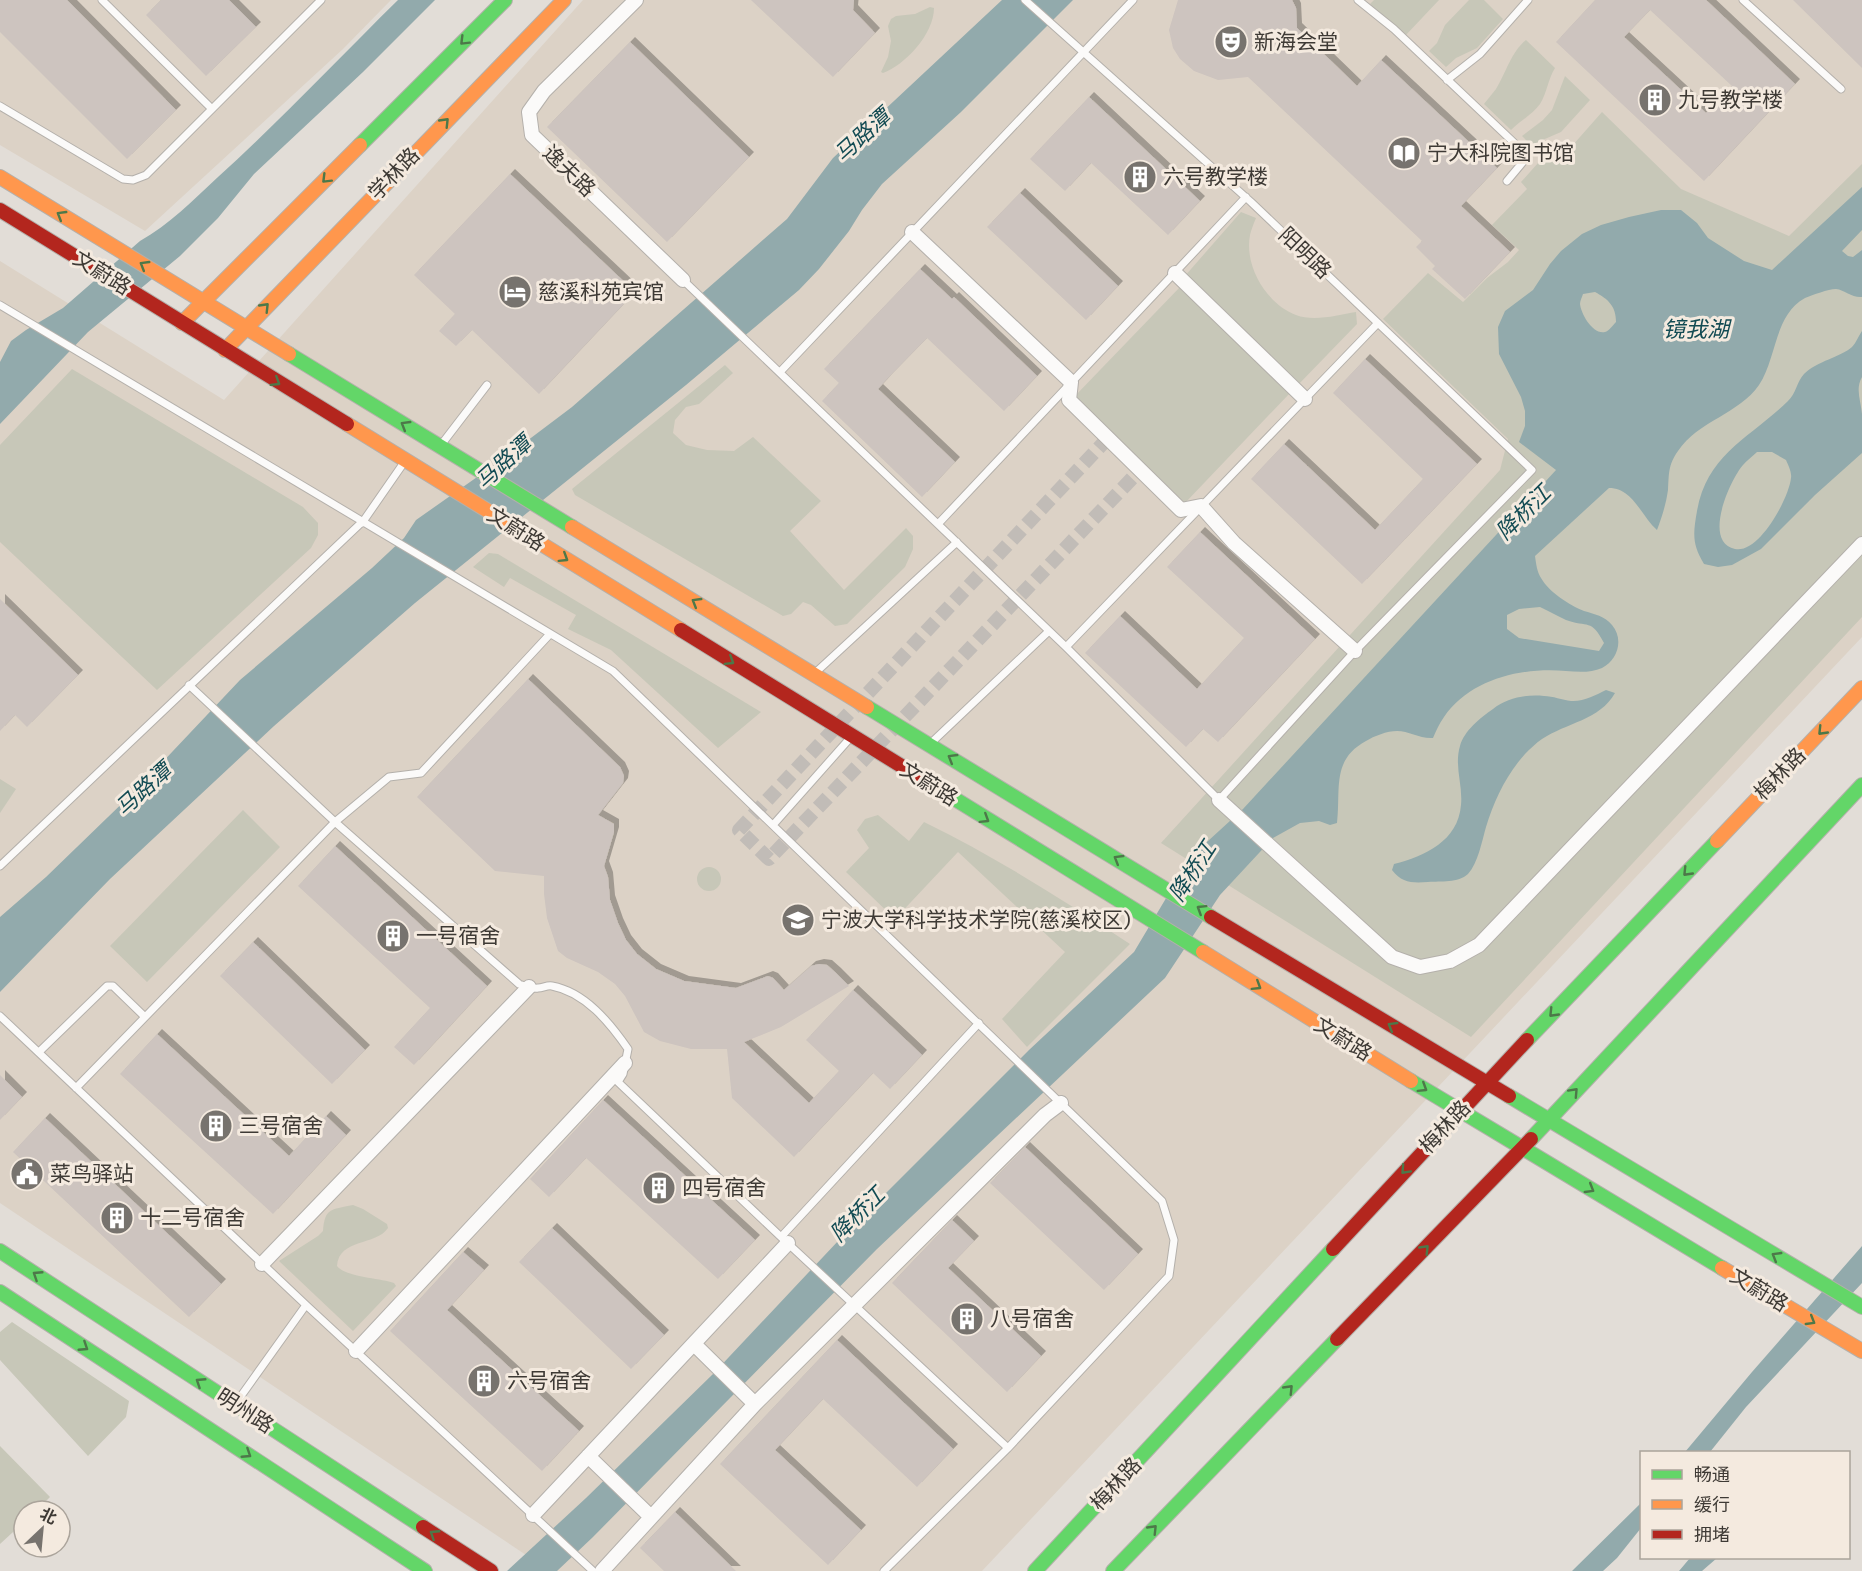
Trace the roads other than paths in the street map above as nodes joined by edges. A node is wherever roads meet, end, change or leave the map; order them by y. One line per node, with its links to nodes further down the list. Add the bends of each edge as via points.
1 (102, 0): 15 (lane)
2 (321, 0): 15 (lane)
3 (506, 0): 23 (main road, 学林路, one-way to 23)
4 (564, 0): 27 (main road, 学林路, one-way to 4)
5 (636, 0): 22 (street, 逸夫路, via 544,91 529,112 532,135)
6 (1025, 0): 11 (lane, 阳明路)
7 (1133, 0): 11 (lane)
8 (1358, 0): 12 (lane)
9 (1528, 0): 12 (lane, via 1480,54)
10 (1743, 0): 13 (lane)
11 (1083, 53): 18 (lane, 阳明路); 20 (lane)
12 (1447, 80): 17 (lane, via 1528,156)
13 (1841, 89)
14 (0, 107): 15 (lane, via 123,179 133,180 146,175)
15 (212, 109)
16 (0, 177): 23 (main road, 文蔚路, one-way to 16)
17 (1507, 181)
18 (1246, 197): 21 (lane); 26 (lane, 阳明路)
19 (0, 210): 25 (main road, 文蔚路)
20 (912, 232): 29 (lane); 30 (street)
21 (1175, 273): 30 (lane); 32 (street)
22 (683, 280): 29 (lane)
23 (204, 302): 25 (main road, 学林路); 27 (main road, 文蔚路)
24 (0, 305): 36 (lane)
25 (182, 323): 28 (main road, 文蔚路)
26 (1378, 323): 32 (lane); 43 (lane, 阳明路, via 1532,470)
27 (244, 328): 28 (main road, 学林路); 33 (main road, 文蔚路, one-way to 27)
28 (225, 350): 34 (main road, 文蔚路, one-way to 34)
29 (780, 372): 37 (lane)
30 (1071, 382): 35 (street, via 1069,400 1181,510); 37 (lane)
31 (487, 385): 33 (lane)
32 (1305, 399): 35 (lane)
33 (440, 446): 44 (main road, 文蔚路, one-way to 33)
34 (405, 461): 36 (lane); 47 (main road, 文蔚路, one-way to 47)
35 (1202, 506): 42 (lane); 43 (street, via 1234,543)
36 (362, 522): 41 (lane); 45 (lane)
37 (938, 524): 38 (lane)
38 (957, 542): 40 (lane); 44 (lane)
39 (1862, 544): 50 (street, via 1479,945 1450,961 1420,967 1392,957)
40 (1049, 631): 42 (lane); 48 (lane)
41 (550, 634): 51 (lane, via 421,773 389,777); 52 (lane, via 613,671)
42 (1066, 647): 50 (lane)
43 (1355, 651): 50 (lane)
44 (814, 674): 48 (main road, 文蔚路)
45 (189, 685): 51 (lane); 53 (lane)
46 (1862, 688): 60 (main road, 梅林路, one-way to 60)
47 (852, 737): 52 (lane); 63 (main road, 文蔚路, one-way to 63)
48 (930, 744): 60 (main road, 文蔚路, one-way to 48)
49 (1862, 785): 64 (main road, one-way to 49)
50 (1220, 800)
51 (335, 822): 54 (lane, via 519,984); 55 (lane)
52 (773, 825): 57 (lane)
53 (0, 866)
54 (530, 987): 59 (lane, via 570,991 594,1009 628,1049); 68 (street)
55 (146, 1017): 58 (lane, via 113,986 107,986); 61 (lane)
56 (2, 1018): 58 (lane)
57 (979, 1023): 62 (lane); 66 (lane)
58 (39, 1052): 61 (lane)
59 (625, 1064): 66 (lane, via 618,1082); 74 (street)
60 (1486, 1083): 63 (main road, 梅林路); 64 (main road, 文蔚路)
61 (76, 1088): 68 (lane)
62 (1059, 1100): 71 (street); 78 (lane, via 1162,1201 1174,1240 1169,1275)
63 (1460, 1111): 65 (main road, 文蔚路); 87 (main road, 梅林路, one-way to 87)
64 (1547, 1120): 65 (main road); 72 (main road, 文蔚路, one-way to 64)
65 (1522, 1149): 75 (main road, 文蔚路, one-way to 75); 88 (main road, one-way to 65)
66 (784, 1240): 71 (lane); 73 (street)
67 (0, 1251): 76 (main road, 明州路, one-way to 67)
68 (262, 1264): 70 (lane)
69 (0, 1292): 83 (main road, 明州路, one-way to 83)
70 (306, 1305): 74 (lane); 76 (lane)
71 (854, 1306): 77 (street); 78 (lane)
72 (1862, 1307)
73 (694, 1344): 77 (street); 79 (street)
74 (356, 1351): 80 (lane)
75 (1862, 1351)
76 (235, 1404): 82 (main road, 明州路, one-way to 76)
77 (755, 1404): 81 (street)
78 (1008, 1448): 86 (lane)
79 (588, 1456): 80 (street); 81 (street)
80 (532, 1515): 84 (lane)
81 (650, 1516): 85 (street)
82 (487, 1568)
83 (425, 1571)
84 (593, 1571)
85 (602, 1571)
86 (884, 1571)
87 (1035, 1571)
88 (1113, 1571)

